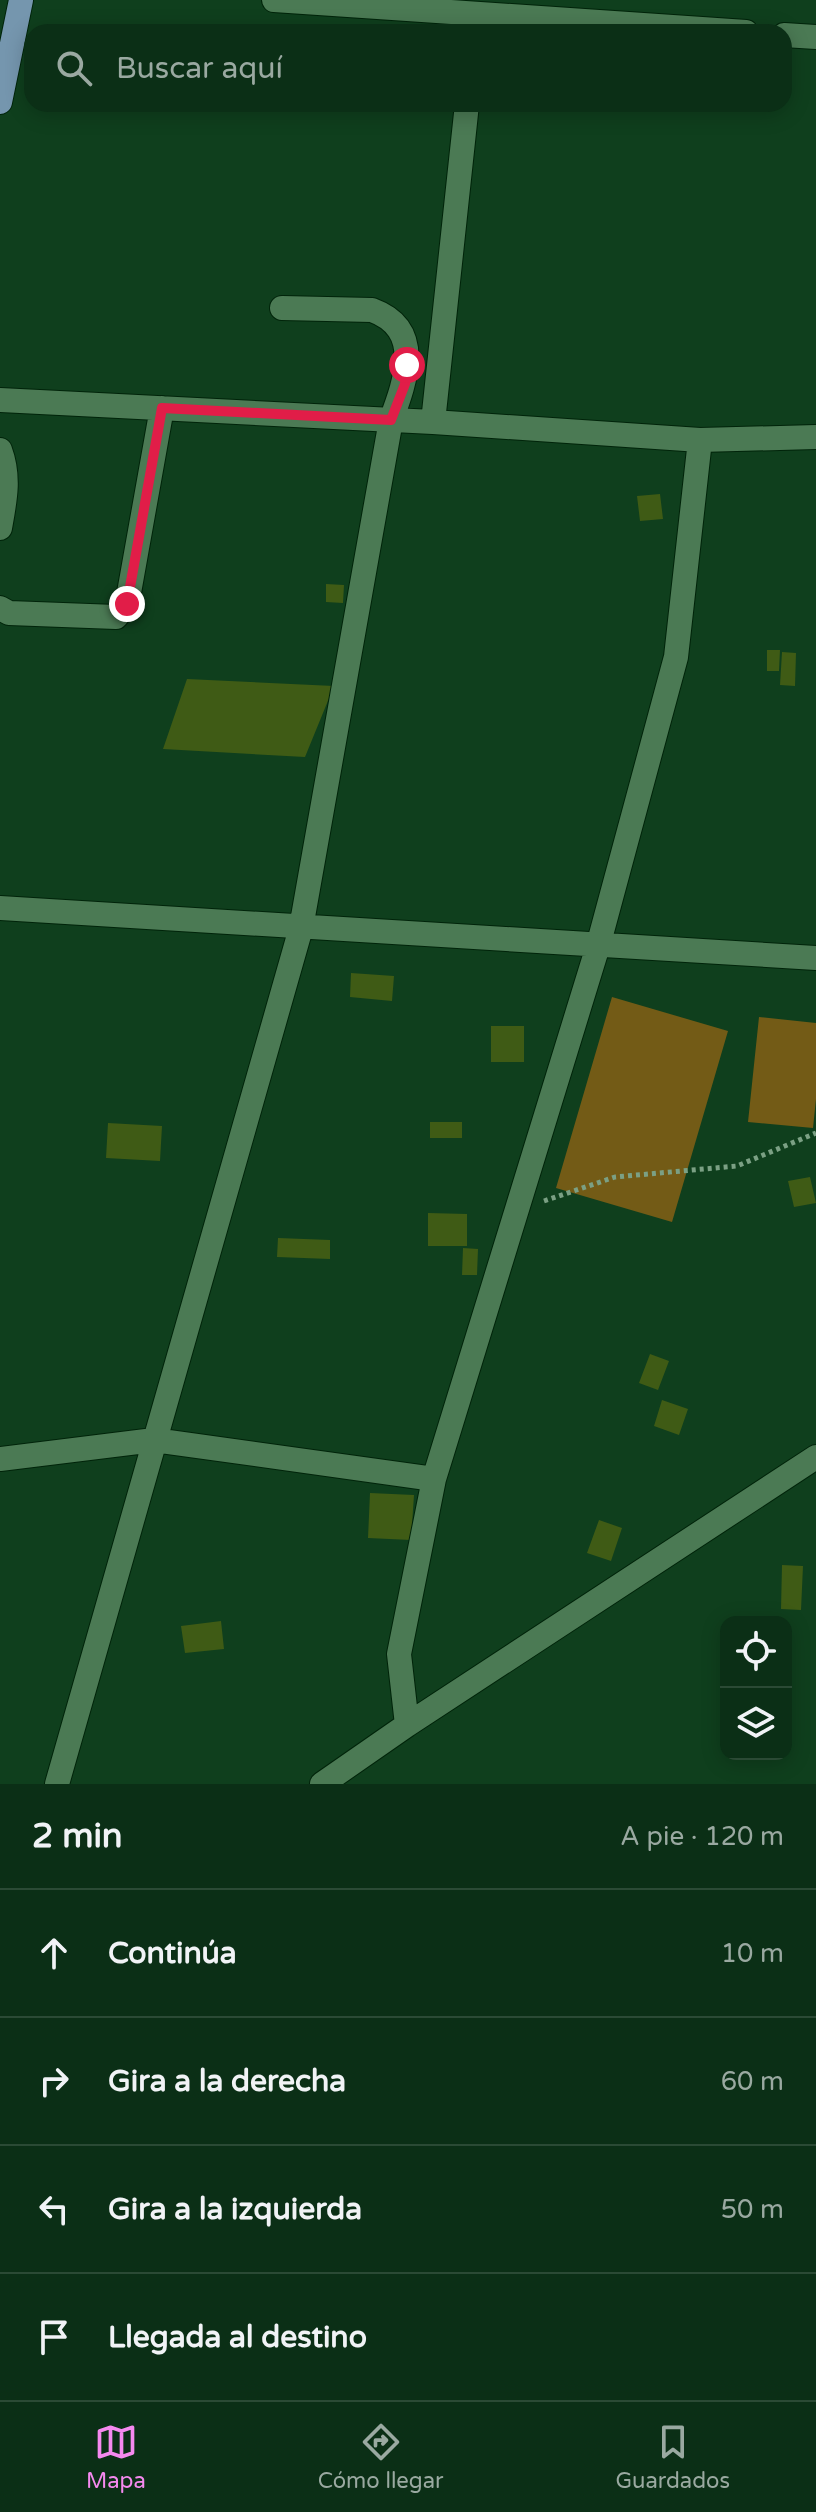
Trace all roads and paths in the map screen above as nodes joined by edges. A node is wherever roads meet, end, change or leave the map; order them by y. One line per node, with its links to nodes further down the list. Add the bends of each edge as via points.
1 (21, 0): 7 (main road)
2 (274, 0): 3 (street)
3 (476, 23): 4 (street)
4 (506, 24)
5 (792, 36): 6 (street)
6 (816, 37)
7 (0, 102)
8 (466, 112): 13 (street)
9 (282, 308): 12 (street, via 372,310 396,323 407,365)
10 (0, 400): 11 (street)
11 (162, 408): 12 (street); 18 (street, via 127,604 116,617 100,618 9,613)
12 (391, 420): 13 (street); 20 (street)
13 (433, 422): 15 (street)
14 (816, 437): 15 (street)
15 (700, 440): 21 (street, via 676,657)
16 (0, 450): 17 (street, via 7,491)
17 (0, 528)
18 (0, 608)
19 (0, 908): 20 (street)
20 (301, 928): 21 (street); 25 (street)
21 (598, 946): 22 (street); 24 (street)
22 (816, 958)
23 (816, 1133): 24 (path, via 737,1166 615,1177)
24 (516, 1210): 28 (street)
25 (154, 1440): 27 (street); 28 (street); 30 (street)
26 (816, 1457): 29 (street)
27 (0, 1459)
28 (434, 1479): 29 (street, via 399,1654)
29 (407, 1725): 31 (street)
30 (57, 1784)
31 (322, 1784)

